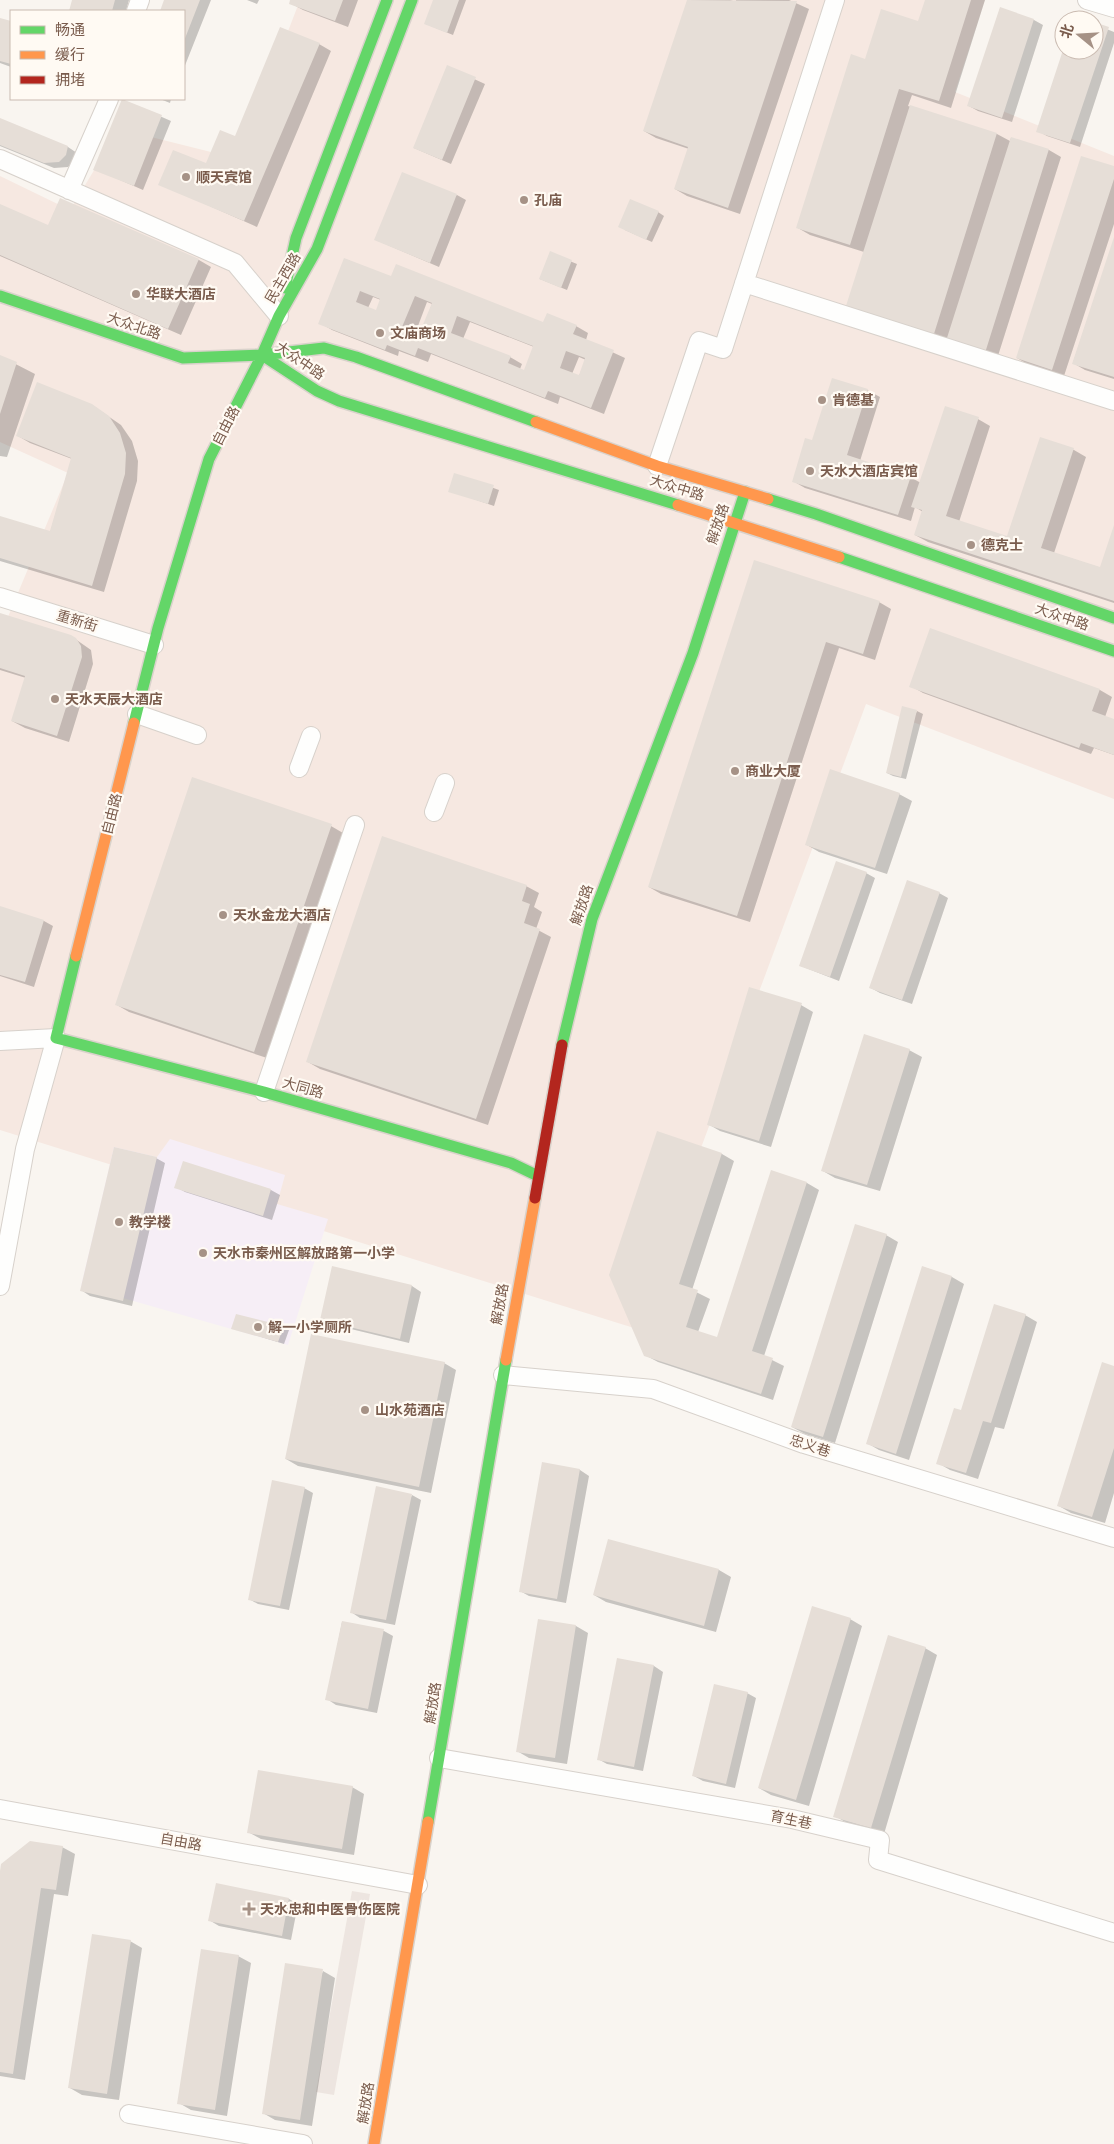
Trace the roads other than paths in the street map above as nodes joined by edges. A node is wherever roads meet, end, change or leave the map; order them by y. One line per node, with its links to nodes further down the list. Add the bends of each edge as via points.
1 (387, 0): 11 (main road, 民主西路, via 296,238)
2 (412, 0): 11 (main road, 民主西路, via 317,250)
3 (835, 0): 9 (street)
4 (1087, 0): 5 (street)
5 (1114, 8)
6 (109, 100): 8 (street)
7 (0, 159): 8 (street)
8 (69, 190): 11 (street, via 235,262)
9 (744, 283): 13 (street); 14 (street, via 723,349 699,341)
10 (0, 296): 12 (main road, 大众北路, via 183,358)
11 (278, 316): 12 (main road, 自由路)
12 (262, 355): 14 (main road, 大众中路, via 324,348); 16 (main road, 大众中路, via 339,401); 19 (main road, 自由路, via 210,459)
13 (1114, 401)
14 (658, 466): 15 (main road, 大众中路)
15 (745, 492): 16 (main road, 解放路); 18 (main road, 大众中路)
16 (734, 522): 20 (main road, 大众中路); 31 (main road, 解放路, via 693,653 592,919 565,1029)
17 (0, 597): 19 (street, 重新街)
18 (1114, 618)
19 (154, 645): 21 (main road, 自由路)
20 (1114, 651)
21 (137, 714): 22 (street); 28 (main road, 自由路)
22 (197, 734)
23 (311, 736): 24 (street)
24 (299, 768)
25 (445, 783): 26 (street)
26 (434, 812)
27 (355, 825): 30 (street)
28 (56, 1038): 29 (street); 30 (main road, 大同路); 32 (street, 自由路, via 26,1149)
29 (0, 1041)
30 (264, 1092): 31 (main road, 大同路, via 511,1163)
31 (538, 1176): 33 (main road, 解放路)
32 (0, 1286)
33 (502, 1375): 34 (street, 忠义巷, via 653,1389 804,1444); 35 (main road, 解放路)
34 (1114, 1538)
35 (440, 1758): 37 (main road, 解放路); 38 (street, 育生巷, via 792,1819 880,1840 878,1860)
36 (0, 1809): 37 (street, 自由路)
37 (418, 1885): 41 (main road, 解放路)
38 (1114, 1933)
39 (129, 2114): 40 (street)
40 (302, 2144)
41 (374, 2144)

